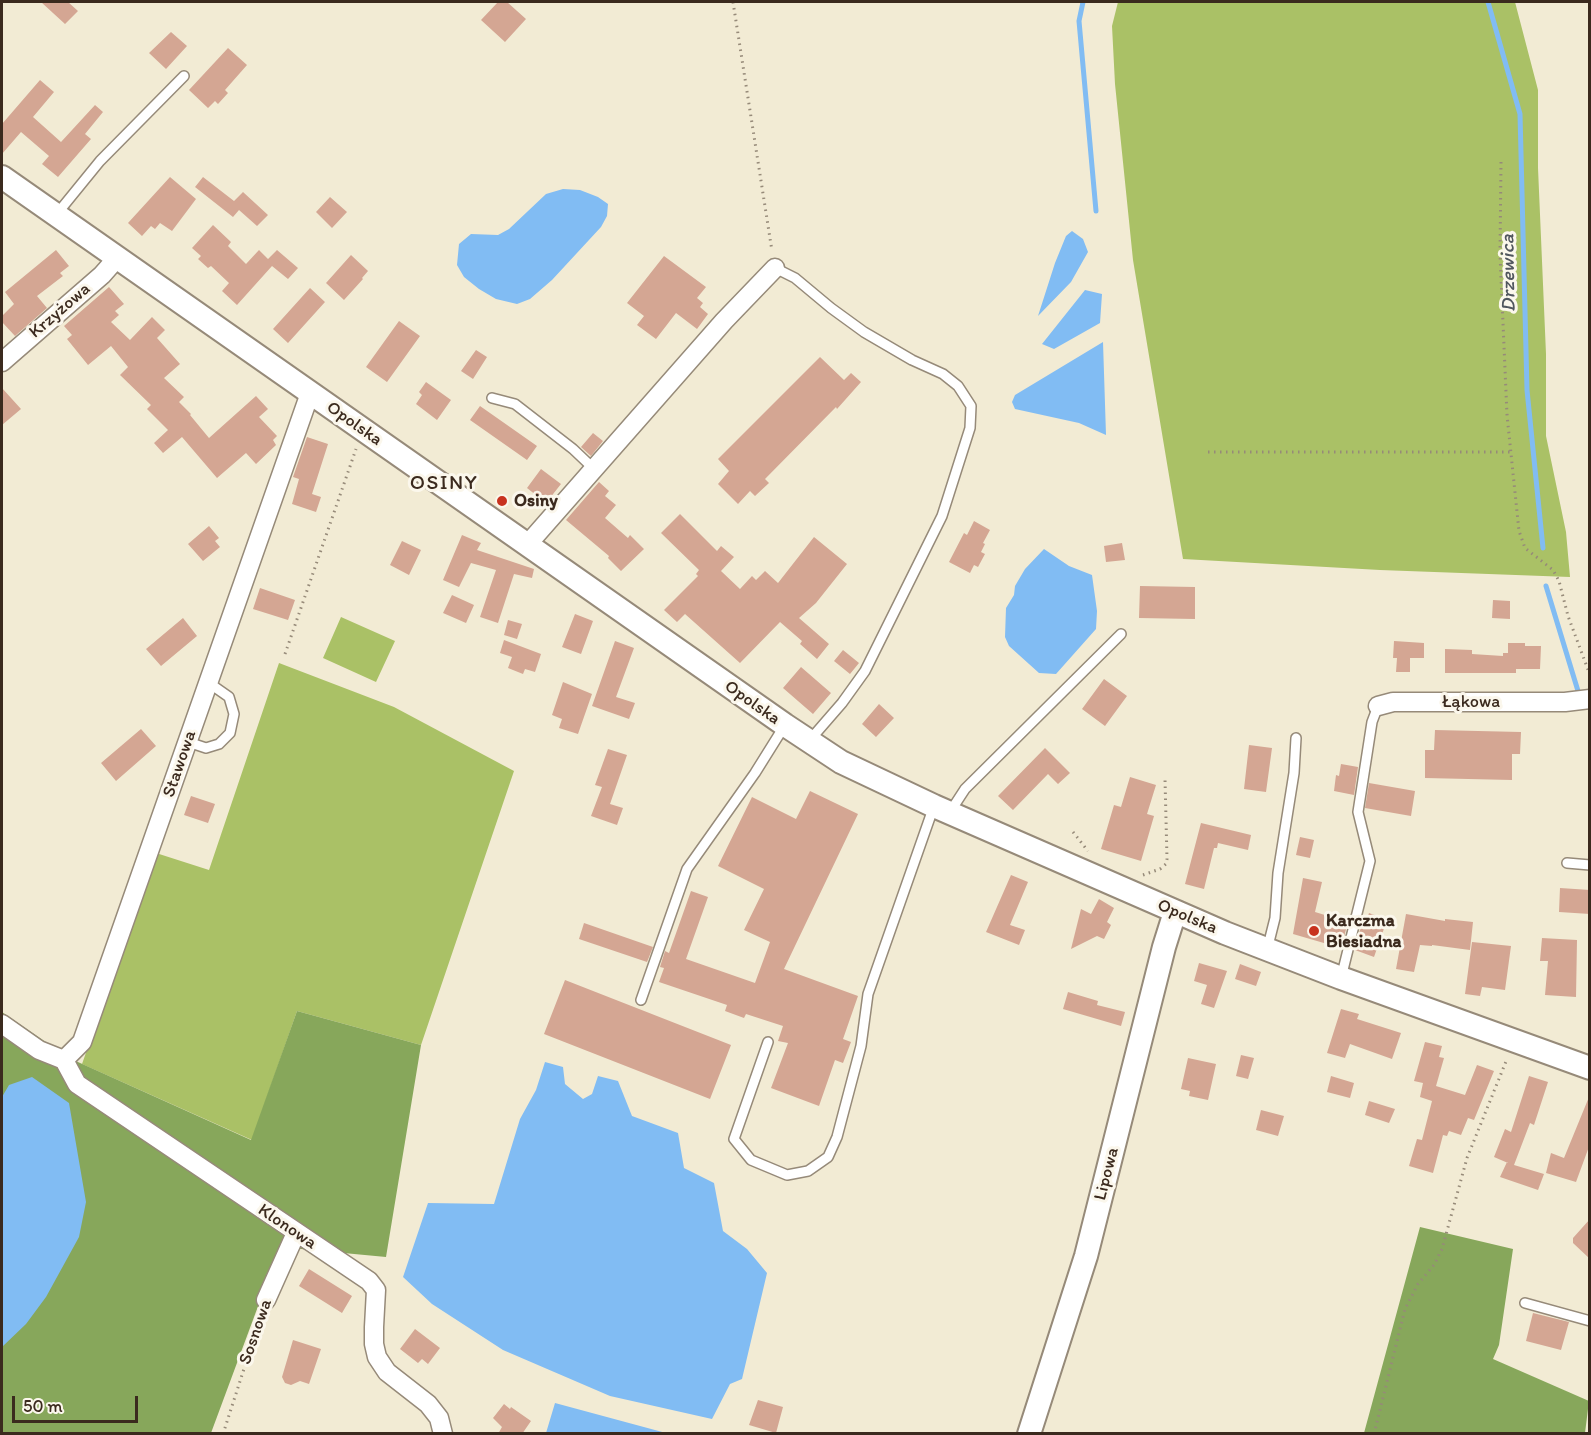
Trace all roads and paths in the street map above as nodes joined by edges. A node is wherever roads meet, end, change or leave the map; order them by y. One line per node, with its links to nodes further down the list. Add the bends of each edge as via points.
1 (734, 2): 7 (path)
2 (184, 75): 5 (lane, via 100,161)
3 (1501, 162): 13 (path, via 1500,254)
4 (2, 177): 5 (street, Opolska)
5 (56, 215): 6 (street, Opolska)
6 (117, 258): 8 (street, Krzyżowa); 9 (street, Opolska)
7 (775, 268): 14 (street); 24 (lane, via 795,278 864,332 943,374 958,386 971,406 970,428 942,516 865,671)
8 (2, 362)
9 (310, 393): 15 (street, Opolska); 19 (street, Stawowa)
10 (492, 398): 14 (lane, via 515,404)
11 (359, 441): 17 (path)
12 (1208, 452): 13 (path)
13 (1511, 452): 18 (path, via 1519,531 1526,548 1553,570 1559,581)
14 (593, 468): 15 (street)
15 (527, 545): 22 (street, Opolska)
16 (1121, 634): 27 (lane)
17 (285, 654)
18 (1590, 675)
19 (208, 683): 25 (street, Stawowa); 25 (lane, via 229,697 234,714 230,733 219,744 206,748)
20 (1590, 699): 21 (street, Łąkowa, via 1393,702)
21 (1378, 706): 35 (lane, via 1358,812 1370,861)
22 (785, 725): 24 (street, Opolska); 36 (lane, via 687,869)
23 (1296, 738): 34 (lane, via 1274,925)
24 (809, 741): 27 (street, Opolska, via 842,762)
25 (188, 742): 40 (street, Stawowa, via 82,1042)
26 (1165, 778): 32 (path, via 1166,864 1144,876)
27 (942, 809): 33 (street, Opolska); 39 (lane, via 868,994 861,1046 837,1137 828,1156 808,1171 787,1175 751,1160 734,1139)
28 (1073, 832): 29 (path)
29 (1094, 856)
30 (1568, 863): 31 (lane)
31 (1590, 865)
32 (1136, 872)
33 (1175, 912): 34 (street, Opolska); 48 (street, Lipowa, via 1086,1256)
34 (1267, 950): 35 (street, Opolska)
35 (1341, 978): 38 (street, Opolska)
36 (641, 1000)
37 (2, 1024): 40 (street, via 39,1050)
38 (1515, 1041): 41 (street, Opolska); 49 (path, via 1467,1158 1442,1249 1406,1309)
39 (768, 1042)
40 (64, 1060): 42 (street, Klonowa, via 77,1084)
41 (1590, 1068)
42 (296, 1233): 43 (street, Sosnowa); 47 (street, Klonowa, via 369,1281 376,1290 377,1357 387,1372 428,1404 439,1418)
43 (266, 1300): 46 (path, Sosnowa)
44 (1525, 1304): 45 (lane)
45 (1590, 1321)
46 (223, 1434)
47 (443, 1434)
48 (1029, 1434)
49 (1374, 1434)

